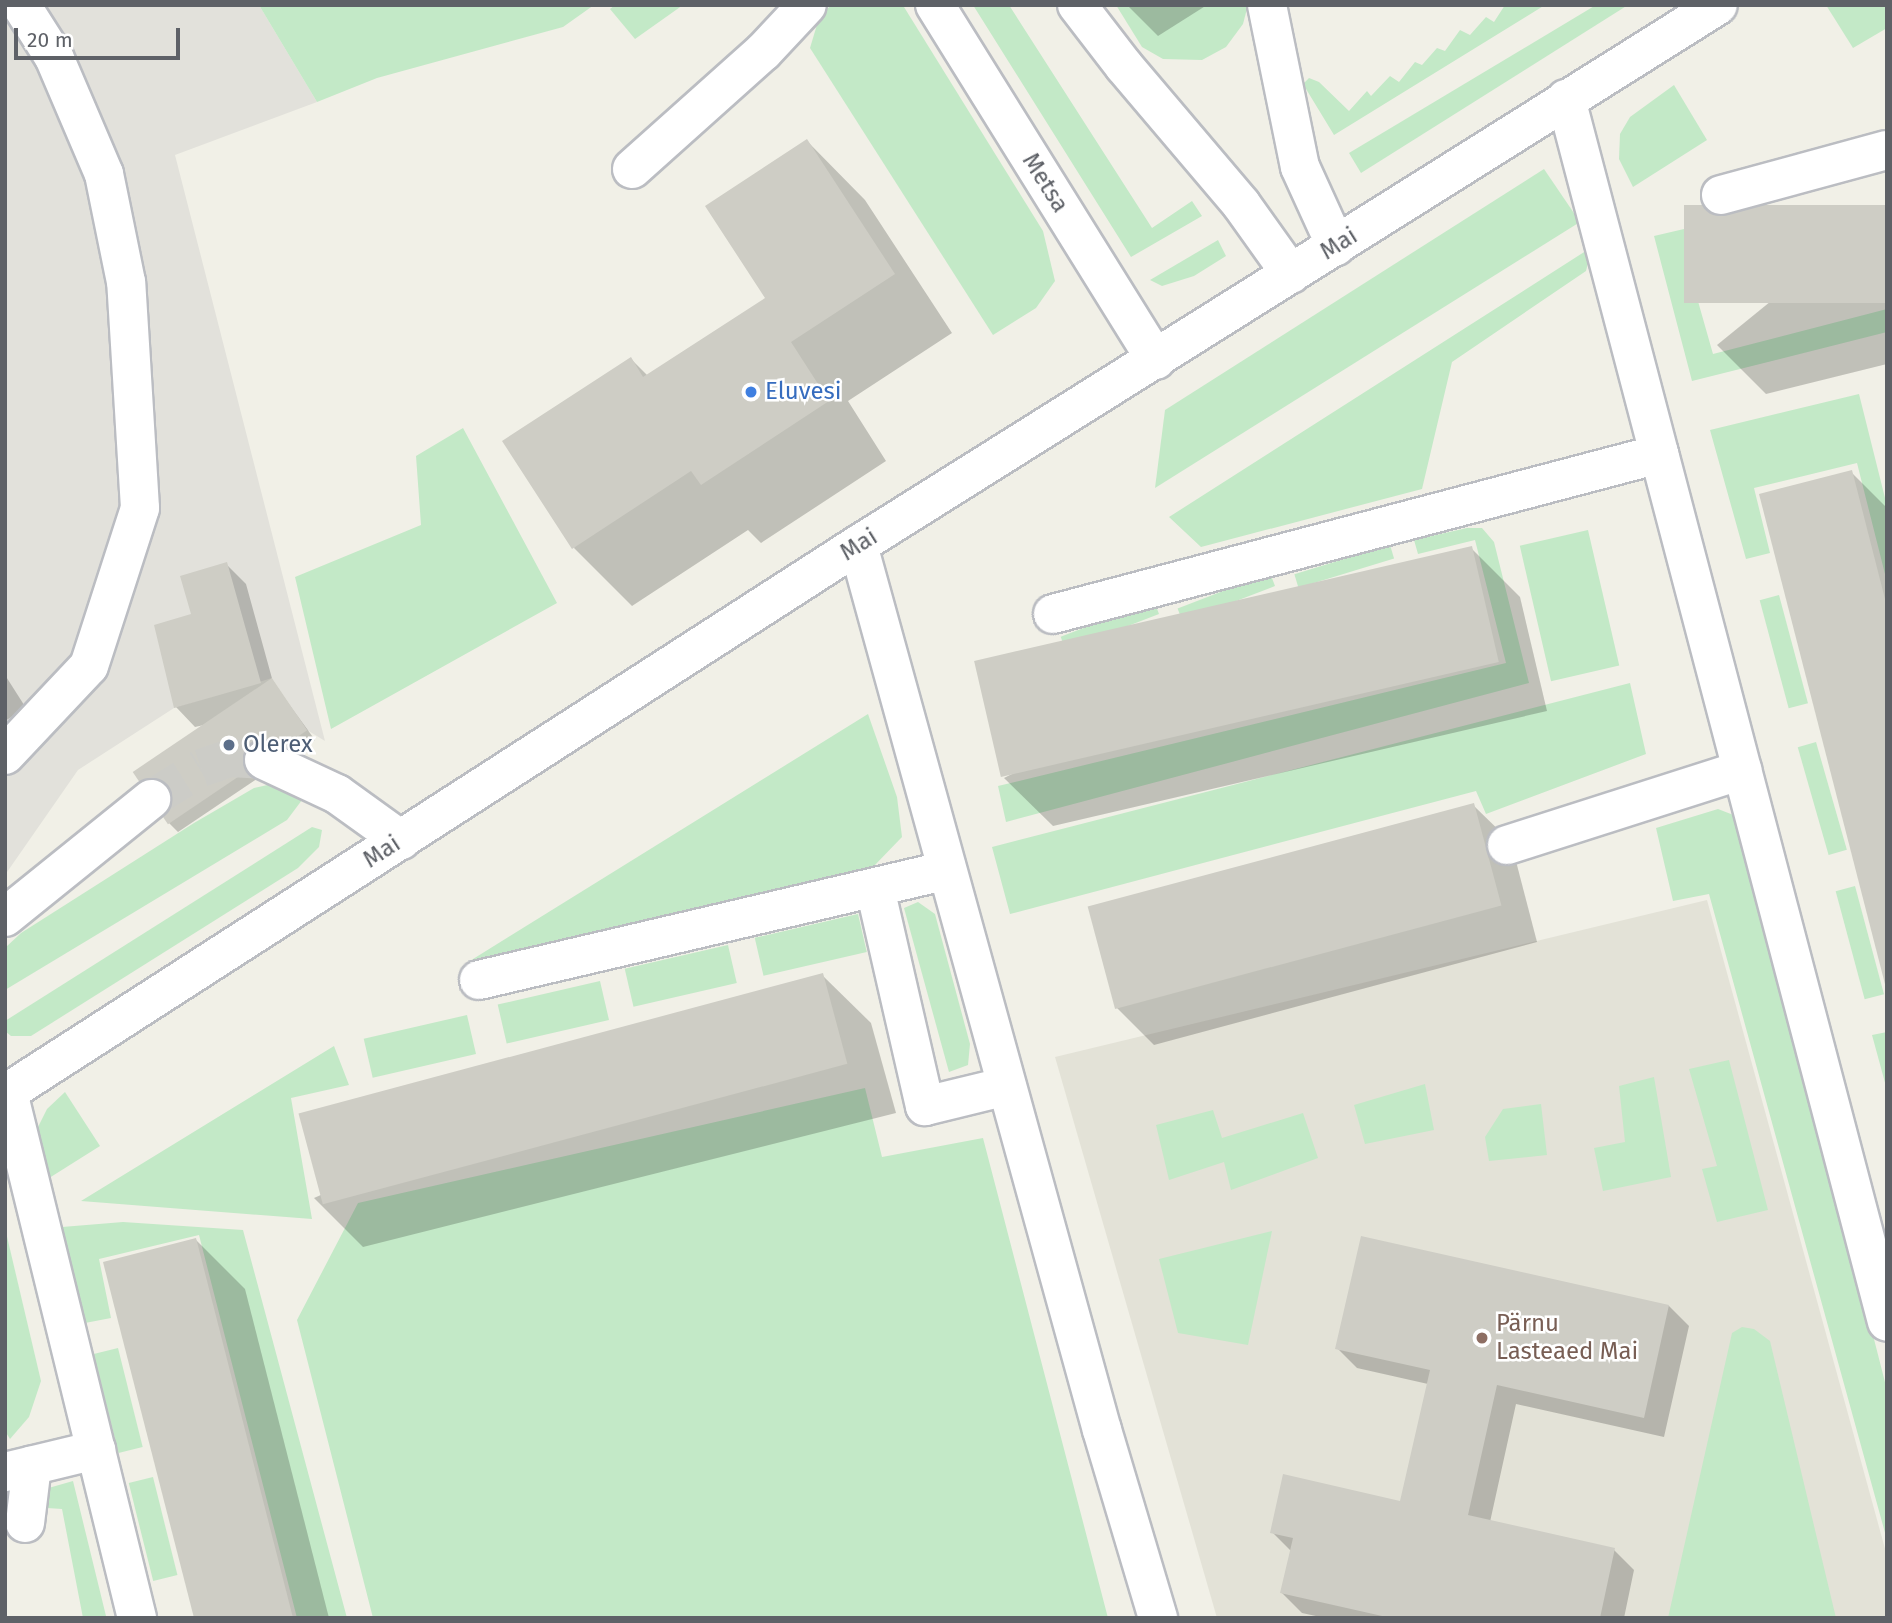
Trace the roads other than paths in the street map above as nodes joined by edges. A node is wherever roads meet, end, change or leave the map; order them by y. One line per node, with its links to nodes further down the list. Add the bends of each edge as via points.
1 (21, 5): 17 (street, via 54,57 104,174 126,282 140,508 89,666)
2 (807, 5): 9 (street, via 763,52)
3 (935, 5): 13 (street, Metsa)
4 (1077, 5): 12 (street, via 1241,204)
5 (1267, 5): 11 (street, via 1300,167)
6 (1718, 5): 7 (street, Mai)
7 (1566, 99): 11 (street, Mai); 14 (street)
8 (1887, 150): 10 (street)
9 (632, 169)
10 (1721, 195)
11 (1336, 246): 12 (street, Mai)
12 (1291, 274): 13 (street, Mai)
13 (1156, 360): 15 (street, Mai)
14 (1659, 454): 16 (street); 19 (street)
15 (858, 545): 21 (street, Mai); 23 (street)
16 (1053, 614)
17 (5, 755)
18 (264, 760): 21 (street, via 337,794)
19 (1742, 770): 22 (street); 29 (street)
20 (151, 799): 25 (street)
21 (401, 840): 28 (street, Mai)
22 (1507, 845)
23 (947, 870): 24 (street); 27 (street)
24 (875, 888): 26 (street); 27 (street, via 925,1106)
25 (5, 917)
26 (479, 980)
27 (1007, 1086): 34 (street)
28 (7, 1093): 30 (street)
29 (1887, 1322)
30 (96, 1450): 31 (street); 33 (street)
31 (18, 1469): 32 (street)
32 (25, 1523)
33 (136, 1618)
34 (1158, 1618)

